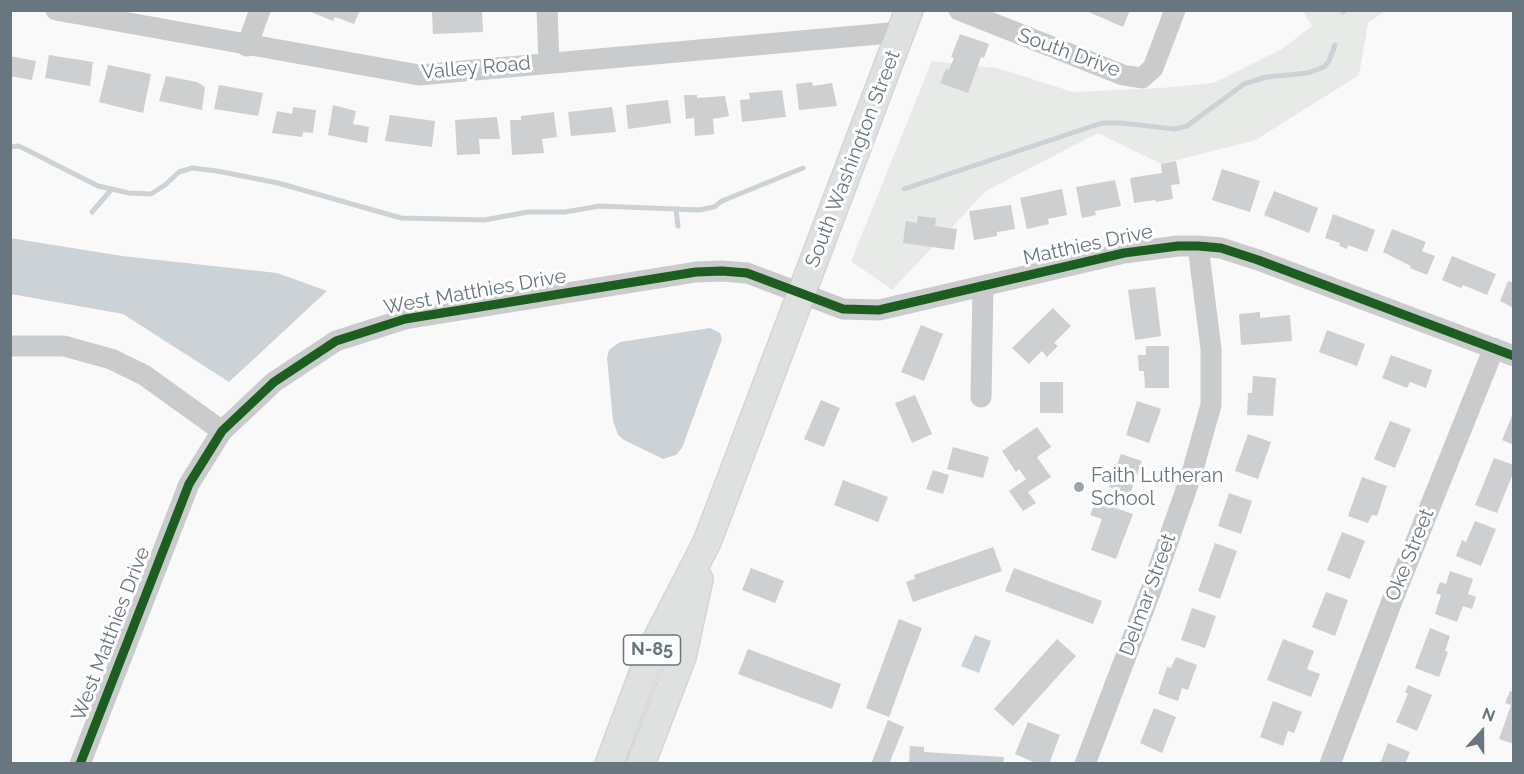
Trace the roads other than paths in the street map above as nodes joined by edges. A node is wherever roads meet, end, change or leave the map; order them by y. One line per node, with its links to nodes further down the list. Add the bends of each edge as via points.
1 (56, 10): 7 (street, Valley Road)
2 (260, 10): 7 (street)
3 (547, 10): 8 (street)
4 (959, 10): 5 (street, South Drive, via 1123,75 1142,78 1153,68)
5 (1175, 10)
6 (905, 21): 8 (street, Valley Road); 11 (main road, South Washington Street / N-85)
7 (247, 45): 8 (street, Valley Road, via 419,75)
8 (549, 62)
9 (1198, 246): 10 (street, Matthies Drive, via 1124,253); 13 (street, Matthies Drive, via 1221,248 1258,260); 20 (street, Delmar Street, via 1211,349 1211,405 1151,590)
10 (983, 286): 11 (street, Matthies Drive, via 879,310 843,309); 14 (street)
11 (801, 294): 15 (street, West Matthies Drive, via 747,273 696,272 405,319 336,341 274,382); 16 (main road, South Washington Street / N-85)
12 (10, 346): 15 (street, via 64,346 111,359 144,375)
13 (1504, 352): 21 (street, Oke Street, via 1392,601)
14 (981, 397)
15 (222, 431): 17 (street, West Matthies Drive, via 189,484)
16 (707, 542): 18 (main road, South Washington Street / N-85, via 653,647); 19 (main road, South Washington Street / N-85, via 682,657)
17 (80, 764)
18 (609, 764)
19 (641, 764)
20 (1085, 764)
21 (1330, 764)

